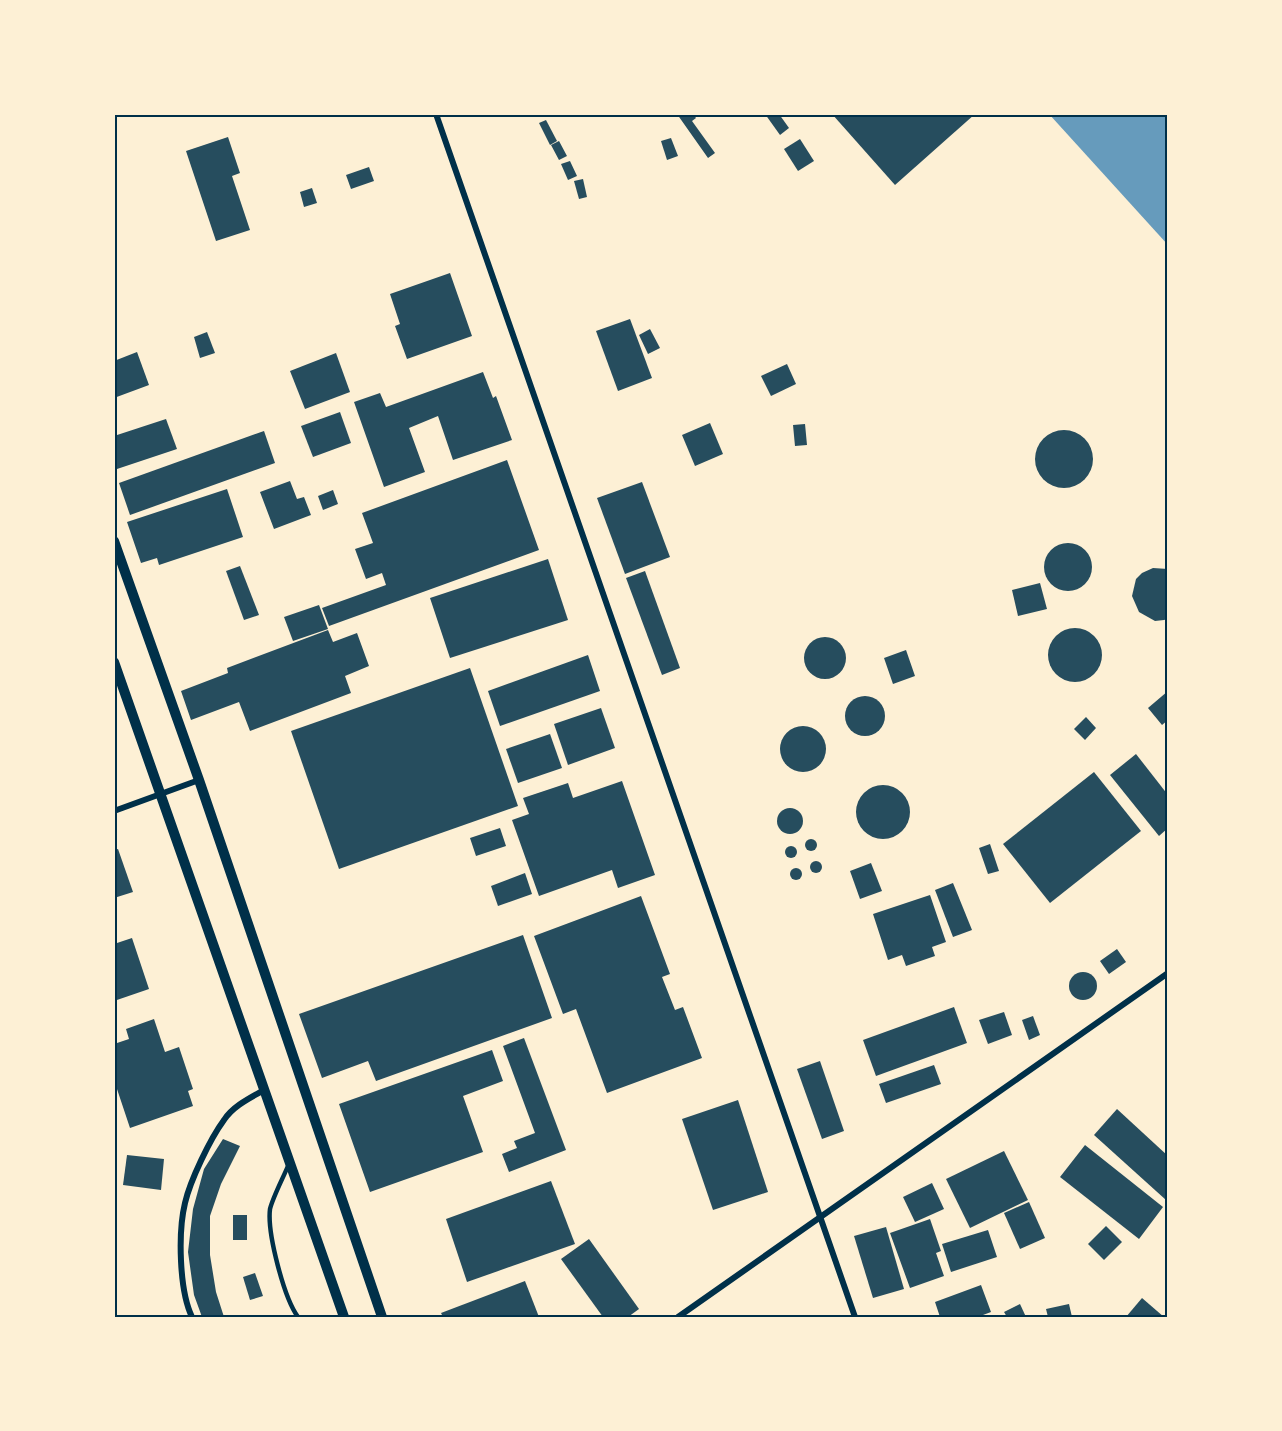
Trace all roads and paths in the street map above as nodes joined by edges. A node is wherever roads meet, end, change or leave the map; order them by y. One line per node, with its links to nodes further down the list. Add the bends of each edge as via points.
1 (436, 114): 10 (street)
2 (114, 541): 4 (street)
3 (114, 662): 5 (street)
4 (199, 780): 5 (street); 14 (street)
5 (161, 795): 6 (street); 8 (street)
6 (114, 811)
7 (1168, 973): 10 (street)
8 (264, 1090): 9 (street); 11 (street, via 224,1119 184,1204 180,1257 186,1305)
9 (290, 1162): 12 (lane, via 270,1209 282,1282); 13 (street)
10 (819, 1217): 15 (street); 16 (street)
11 (192, 1317)
12 (298, 1317)
13 (344, 1317)
14 (382, 1317)
15 (678, 1317)
16 (855, 1317)

